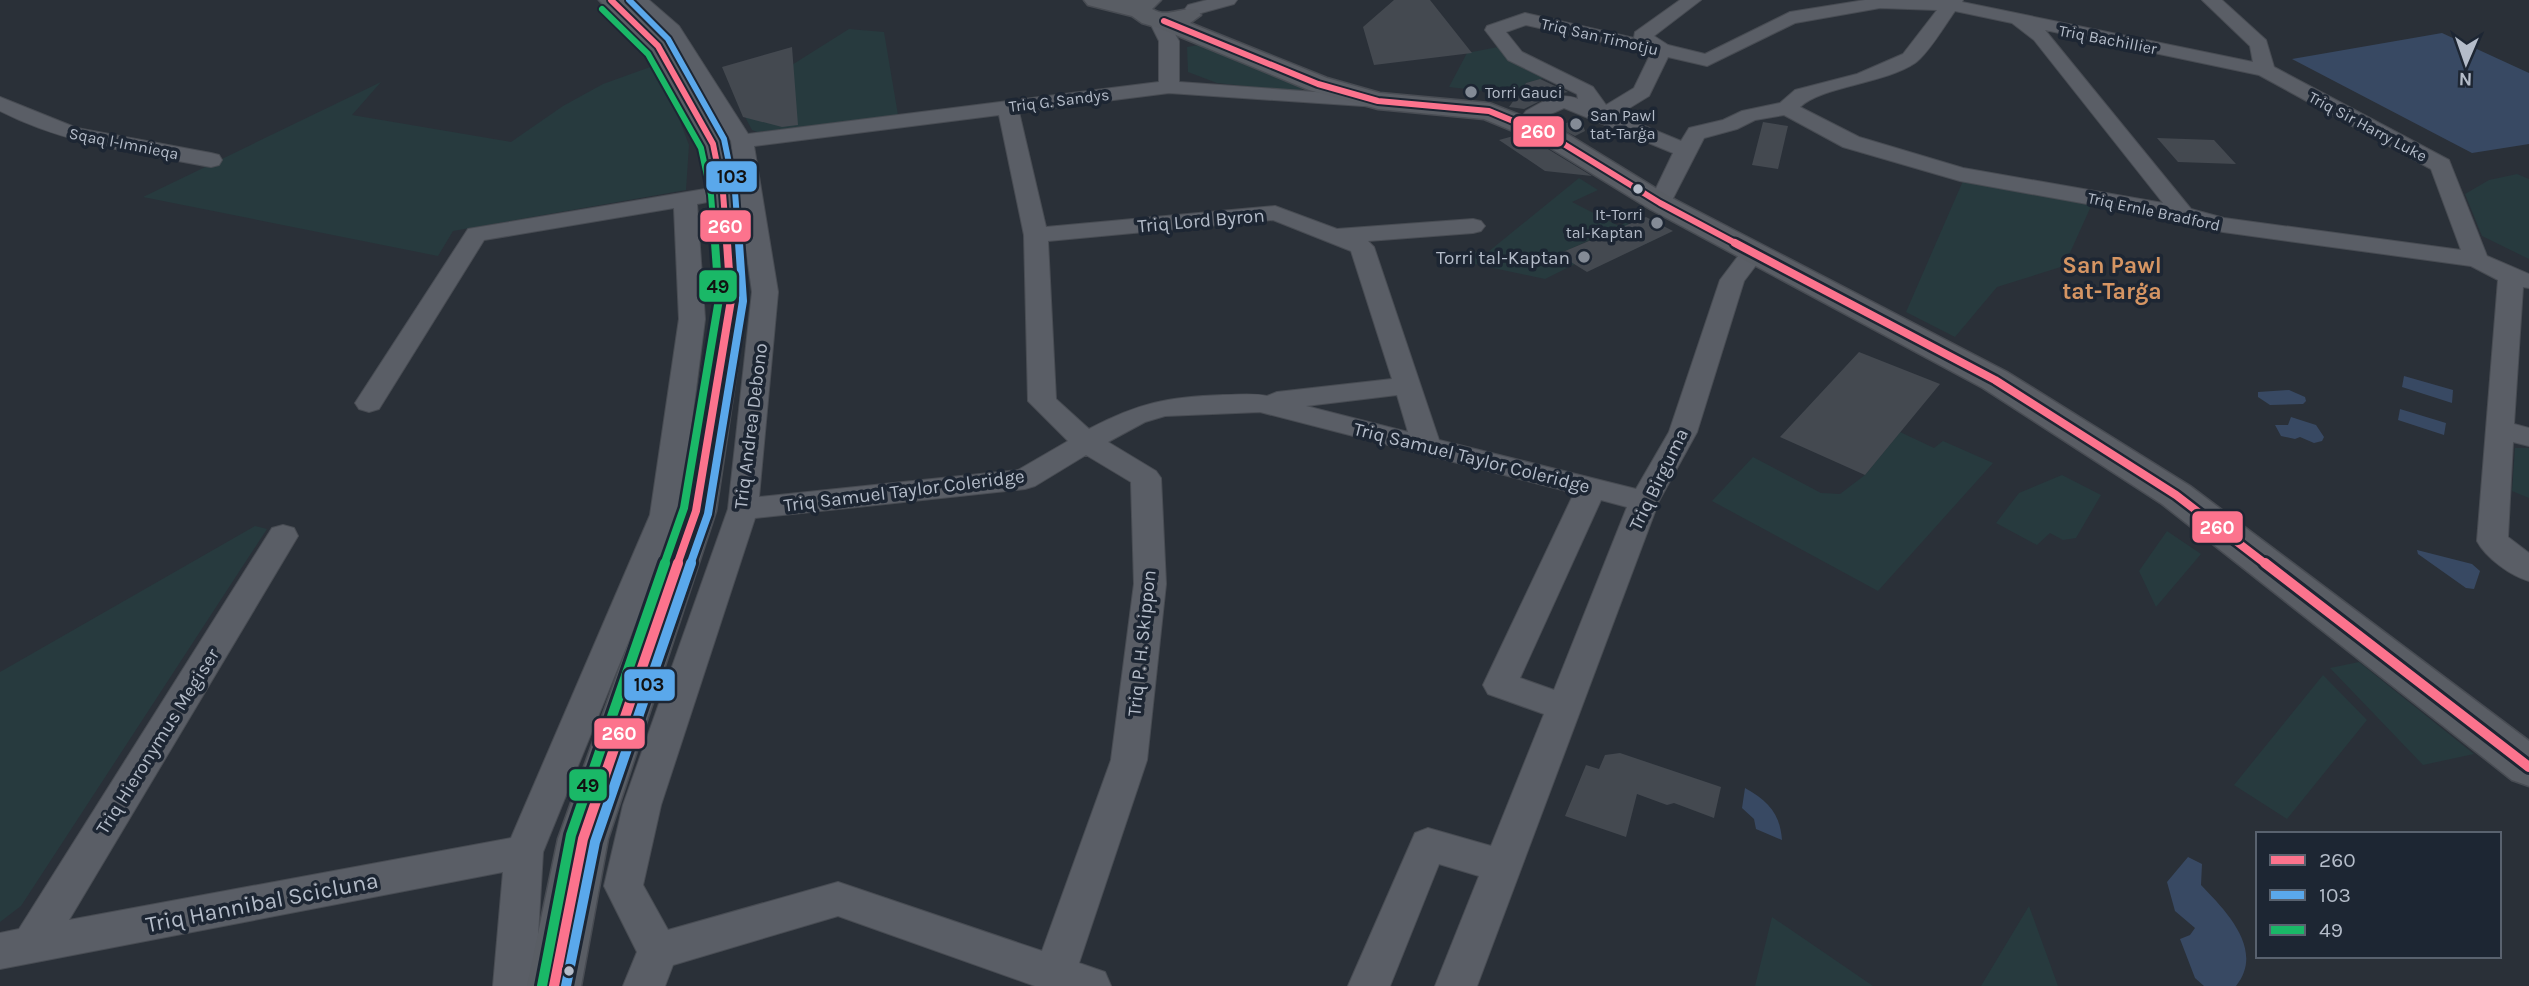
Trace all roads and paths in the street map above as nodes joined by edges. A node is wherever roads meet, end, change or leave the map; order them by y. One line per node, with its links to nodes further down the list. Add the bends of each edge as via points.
1 (611, 0): 30 (main road, Triq Andrea Debono, via 658,46 713,144)
2 (638, 0): 27 (street, Triq Andrea Debono, via 672,30)
3 (1096, 0): 10 (main road)
4 (1111, 0): 10 (main road)
5 (1228, 0): 9 (street)
6 (1692, 0): 16 (street, via 1642,36)
7 (2211, 0): 14 (street)
8 (1952, 3): 11 (street, Triq Bachillier); 17 (street, Triq Bachillier, via 1880,3 1790,18); 24 (street, via 1910,58 1864,78 1802,94)
9 (1189, 8): 10 (main road); 15 (main road)
10 (1152, 12): 15 (main road); 20 (street)
11 (2015, 20): 12 (street, Triq Bachillier); 13 (street)
12 (2070, 31): 13 (street); 18 (street, Triq Bachillier)
13 (2041, 36): 32 (street)
14 (2259, 44): 18 (street, via 2244,57); 19 (street)
15 (1220, 46): 21 (main road, via 1318,84)
16 (1662, 50): 17 (street, Triq San Timotju); 26 (street, via 1642,92); 26 (street, Triq San Timotju, via 1525,19 1494,30 1515,57 1586,91)
17 (1707, 60)
18 (2216, 60): 19 (street, Triq Bachillier)
19 (2265, 70): 37 (street, Triq Sir Harry Luke, via 2441,165)
20 (1169, 87): 21 (street, Triq G. Sandys); 23 (street, Triq G. Sandys)
21 (1378, 101): 31 (main road, via 1489,111 1554,138)
22 (0, 103): 29 (street, Sqaq l-Imnieqa, via 72,134)
23 (1007, 106): 27 (street, Triq G. Sandys); 34 (street, Triq P. H. Skippon)
24 (1787, 108): 28 (street, via 1697,133); 32 (street, Triq Ernle Bradford, via 1851,142 1960,174)
25 (1533, 116): 26 (street, via 1563,100)
26 (1604, 116): 28 (street)
27 (742, 141): 47 (street, Triq Andrea Debono, via 765,292)
28 (1685, 150): 31 (street)
29 (211, 160)
30 (704, 197): 40 (street, via 476,234); 52 (street, Triq Andrea Debono, via 665,515); 58 (main road, Triq Andrea Debono, via 731,300 696,511 583,839)
31 (1660, 203): 36 (main road)
32 (2183, 214): 37 (street, Triq Ernle Bradford, via 2223,225)
33 (1473, 226): 35 (street)
34 (1036, 235): 35 (street, Triq Lord Byron, via 1275,214); 43 (street, Triq P. H. Skippon, via 1042,401)
35 (1334, 236): 39 (street, Triq Lord Byron, via 1362,247)
36 (1754, 252): 46 (street, Triq Birguma, via 1732,280 1683,432); 51 (main road, via 1995,380 2176,495)
37 (2477, 260): 38 (street, Triq Ernle Bradford)
38 (2520, 279): 42 (street)
39 (1406, 386): 41 (street, Triq Samuel Taylor Coleridge); 44 (street, Triq Lord Byron)
40 (369, 403)
41 (1260, 403): 43 (street, Triq Samuel Taylor Coleridge, via 1164,408 1135,416); 44 (street, Triq Samuel Taylor Coleridge)
42 (2514, 433): 49 (street, via 2491,541)
43 (1086, 442): 47 (street, Triq Samuel Taylor Coleridge, via 1025,479); 56 (street, Triq P. H. Skippon, via 1146,478 1150,584 1129,760)
44 (1427, 445): 45 (street, Triq Samuel Taylor Coleridge)
45 (1592, 487): 46 (street, Triq Samuel Taylor Coleridge); 50 (street, via 1500,685)
46 (1644, 501): 50 (street, Triq Birguma)
47 (743, 509): 55 (street, Triq Andrea Debono, via 642,805 623,886)
48 (283, 536): 54 (street, Triq Hieronymus Megiser)
49 (2529, 570)
50 (1565, 708): 53 (street, Triq Birguma)
51 (2529, 767)
52 (524, 852): 54 (street, Triq Hannibal Scicluna); 57 (street, Triq Andrea Debono)
53 (1502, 866): 59 (street, via 1428,844); 60 (street, Triq Birguma)
54 (15, 948)
55 (651, 969): 56 (street, via 838,899)
56 (1072, 979)
57 (514, 986)
58 (554, 986)
59 (1369, 986)
60 (1456, 986)

